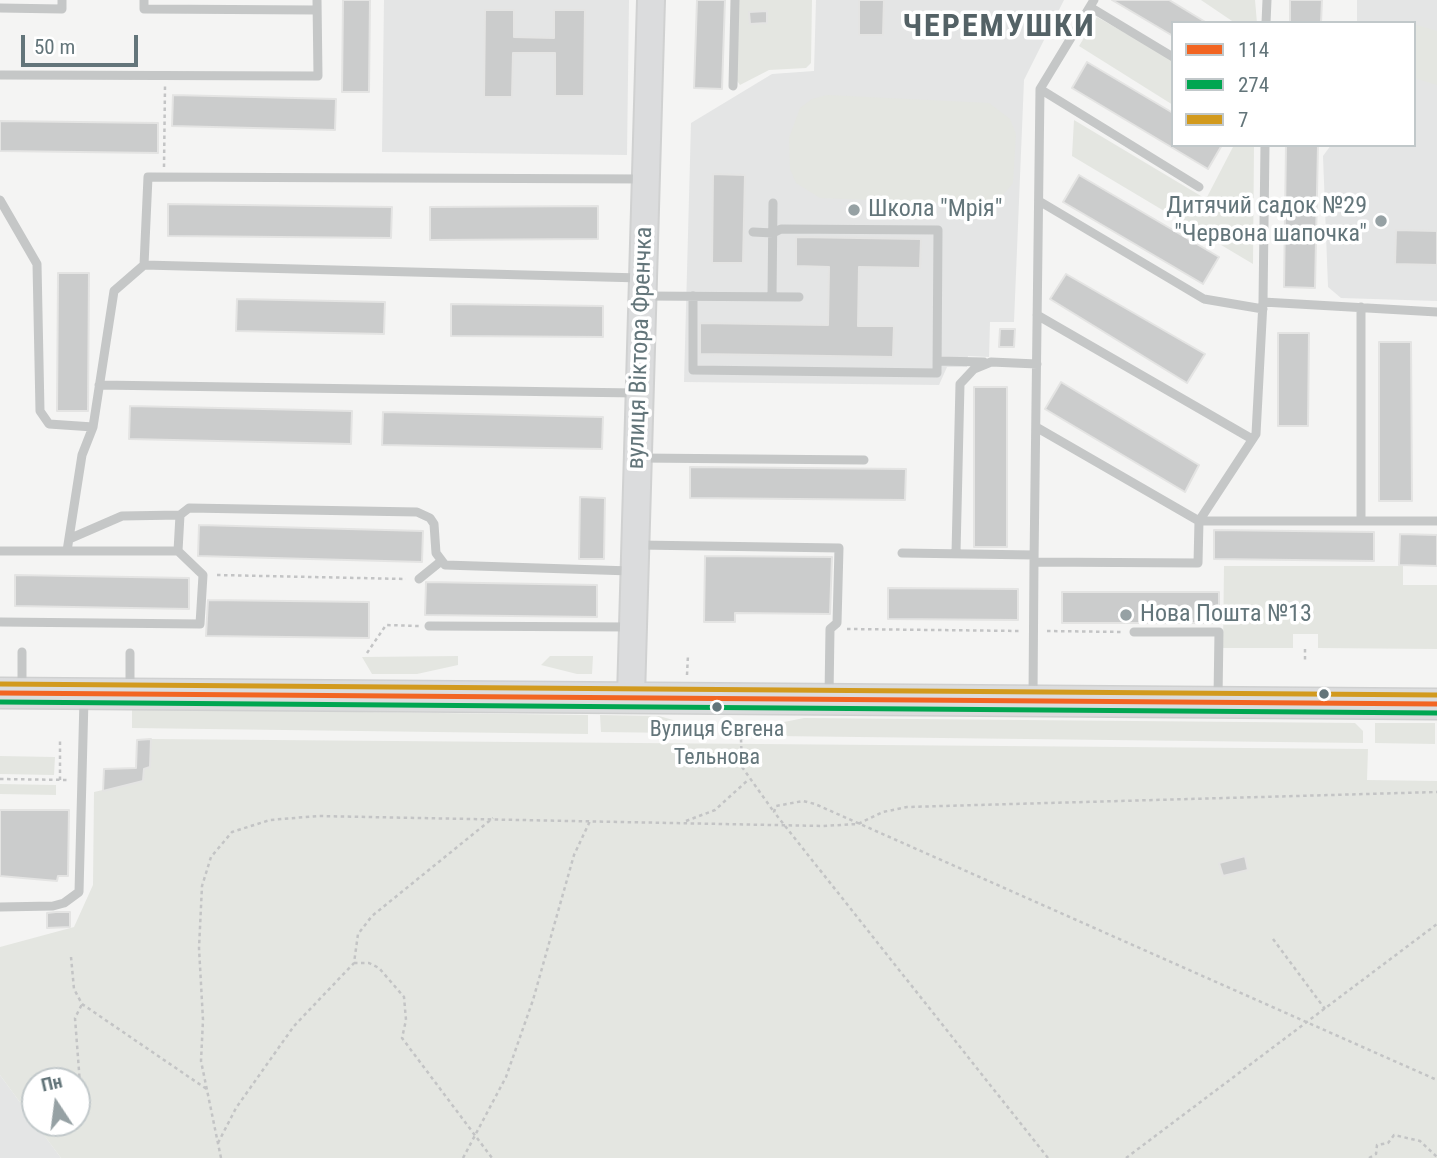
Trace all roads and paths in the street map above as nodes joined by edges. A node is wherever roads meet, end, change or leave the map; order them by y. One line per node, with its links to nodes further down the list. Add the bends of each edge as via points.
1 (62, 0): 8 (lane, via 62,9)
2 (144, 0): 7 (lane, via 144,9)
3 (651, 0): 17 (street, вулиця Віктора Френчка)
4 (735, 0): 13 (lane)
5 (1267, 0): 9 (lane)
6 (1092, 4): 10 (lane); 14 (lane)
7 (317, 5): 12 (lane, via 318,76)
8 (0, 8)
9 (1266, 21)
10 (1171, 56)
11 (0, 75): 12 (lane)
12 (165, 76): 16 (path)
13 (733, 86)
14 (1040, 89): 18 (lane); 20 (lane)
15 (1265, 147): 29 (lane)
16 (164, 177): 17 (lane); 24 (lane, via 148,177)
17 (646, 178): 25 (street, вулиця Віктора Френчка)
18 (1199, 187)
19 (0, 200): 39 (lane, via 37,264 40,411 49,424)
20 (1039, 201): 29 (lane, via 1204,299); 32 (lane)
21 (773, 203): 23 (lane)
22 (752, 232): 23 (lane)
23 (773, 233): 27 (lane); 33 (lane, via 781,229 938,230)
24 (144, 265): 25 (lane); 36 (lane, via 114,291)
25 (643, 287): 26 (lane); 37 (street, вулиця Віктора Френчка)
26 (693, 296): 27 (lane); 33 (lane, via 693,370 937,373)
27 (772, 297): 28 (lane)
28 (799, 297)
29 (1263, 305): 30 (lane); 40 (lane, via 1256,434)
30 (1361, 307): 31 (lane); 45 (lane)
31 (1437, 312)
32 (1037, 315): 35 (lane); 40 (lane)
33 (937, 361): 34 (lane)
34 (991, 362): 35 (lane); 53 (lane, via 967,374 958,392)
35 (1037, 363): 38 (lane)
36 (99, 385): 37 (lane); 39 (lane)
37 (640, 393): 41 (street, вулиця Віктора Френчка)
38 (1036, 426): 44 (lane); 54 (lane)
39 (93, 427): 47 (lane, via 82,455)
40 (1252, 439): 44 (lane)
41 (638, 458): 42 (lane); 48 (street, вулиця Віктора Френчка)
42 (864, 460)
43 (180, 515): 47 (lane, via 122,516); 51 (lane); 55 (lane, via 189,508 418,512 434,524)
44 (1199, 521): 45 (lane); 54 (lane, via 1198,564)
45 (1361, 521): 46 (lane)
46 (1437, 521)
47 (69, 539): 50 (lane)
48 (636, 545): 56 (street, вулиця Віктора Френчка); 62 (lane, via 839,548 837,623)
49 (0, 551): 50 (lane)
50 (67, 551): 51 (lane)
51 (178, 551): 57 (lane)
52 (902, 553): 53 (lane)
53 (956, 554): 54 (lane)
54 (1034, 558): 63 (lane)
55 (440, 562): 56 (lane, via 451,567); 58 (lane)
56 (635, 571): 61 (street, вулиця Віктора Френчка)
57 (203, 575): 58 (path); 59 (lane, via 200,624)
58 (419, 579)
59 (0, 622)
60 (429, 626): 61 (lane); 68 (path, via 386,625)
61 (633, 627): 75 (street, вулиця Віктора Френчка)
62 (830, 629): 63 (path); 76 (lane)
63 (1034, 631): 64 (path); 77 (lane)
64 (1134, 632): 78 (lane, via 1219,632)
65 (1305, 649): 70 (path)
66 (22, 652): 72 (lane)
67 (130, 653): 74 (lane)
68 (367, 653)
69 (688, 655): 71 (path)
70 (1305, 661)
71 (687, 675)
72 (11, 693): 73 (main road)
73 (84, 693): 74 (main road); 84 (lane)
74 (130, 694): 75 (main road)
75 (631, 696): 76 (main road)
76 (829, 699): 77 (main road)
77 (1033, 701): 78 (main road)
78 (1218, 702): 79 (main road)
79 (1437, 704)
80 (60, 738): 83 (path)
81 (741, 739): 85 (path, via 742,767)
82 (0, 779): 83 (path)
83 (60, 780): 84 (path)
84 (83, 780): 93 (lane, via 79,892 53,906)
85 (748, 780): 87 (path); 90 (path, via 715,810)
86 (1437, 792): 91 (path, via 907,807)
87 (774, 812): 91 (path, via 776,806 803,801); 92 (path)
88 (492, 818): 89 (path); 97 (path, via 372,916 358,934); 103 (path, via 318,816 270,820 232,832 211,857 202,886 201,1061)
89 (590, 821): 90 (path); 104 (path, via 574,855 506,1077)
90 (683, 822): 92 (path)
91 (858, 824): 92 (path); 100 (path)
92 (784, 825): 110 (path)
93 (0, 907)
94 (1437, 924): 99 (path)
95 (1273, 939): 99 (path)
96 (71, 957): 98 (path, via 74,989)
97 (354, 963): 104 (path, via 379,968 404,997 402,1038); 105 (path, via 294,1026 236,1108)
98 (82, 1004): 101 (path, via 75,1018); 103 (path)
99 (1325, 1009): 100 (path)
100 (1304, 1023): 102 (path); 111 (path)
101 (79, 1067)
102 (1437, 1080)
103 (208, 1090): 105 (path)
104 (476, 1135): 108 (path); 109 (path)
105 (218, 1143): 107 (path)
106 (1437, 1157): 112 (path, via 1420,1141 1394,1135 1388,1143 1377,1145 1376,1154)
107 (221, 1158)
108 (463, 1158)
109 (492, 1158)
110 (1048, 1158)
111 (1126, 1158)
112 (1369, 1158)

